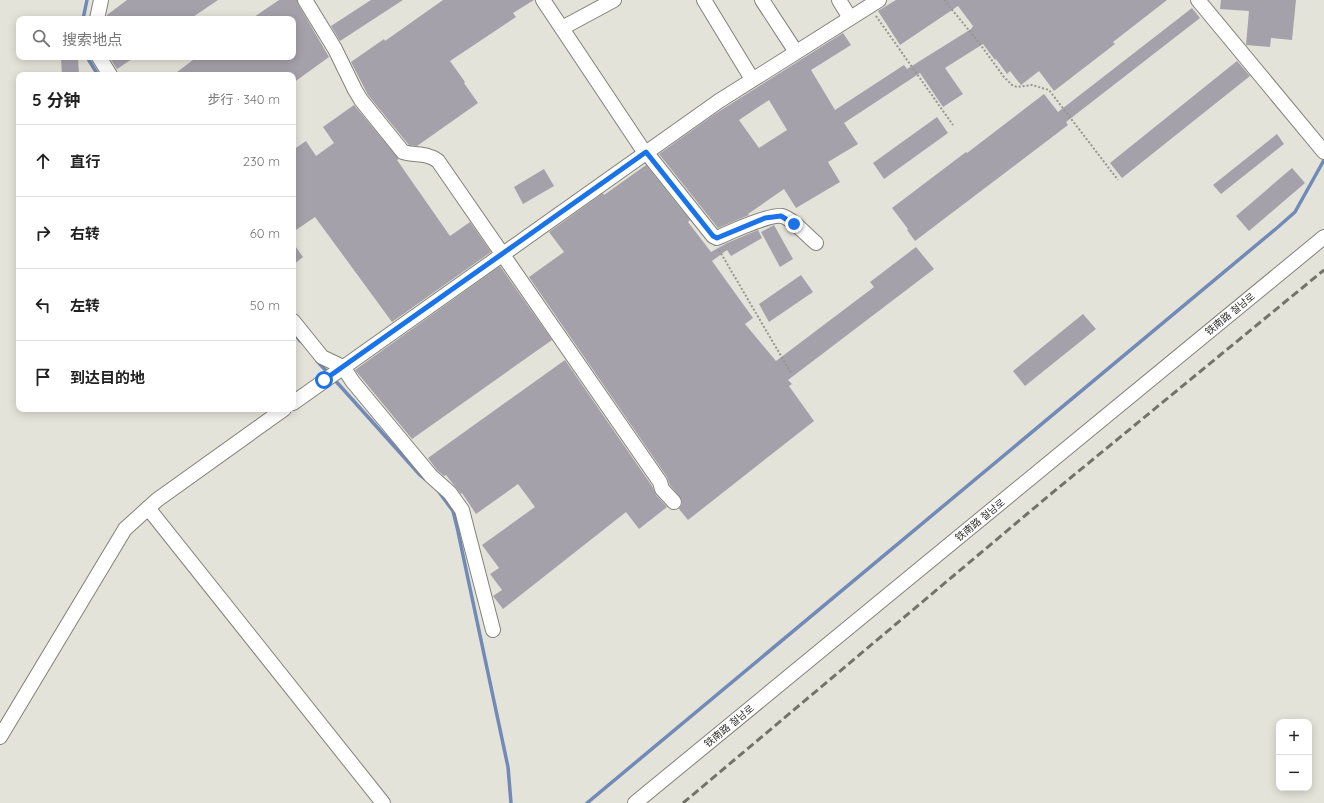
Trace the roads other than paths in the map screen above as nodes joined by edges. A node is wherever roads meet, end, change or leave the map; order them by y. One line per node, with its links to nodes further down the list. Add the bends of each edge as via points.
1 (100, 0): 10 (street)
2 (305, 0): 21 (street, via 335,49 361,100 403,152 429,156 438,161)
3 (543, 0): 12 (street)
4 (614, 0): 12 (street)
5 (704, 0): 16 (street)
6 (762, 0): 13 (street)
7 (839, 0): 11 (street)
8 (1198, 0): 17 (street)
9 (874, 3): 11 (street)
10 (97, 16)
11 (850, 18): 13 (street)
12 (562, 28): 18 (street)
13 (796, 52): 16 (street)
14 (101, 60): 15 (street)
15 (108, 72)
16 (752, 79): 18 (street)
17 (1323, 151)
18 (646, 152): 20 (street, via 713,236 717,238 765,218 781,216); 21 (street)
19 (1324, 237): 31 (street, 铁南路 철남로)
20 (816, 243)
21 (502, 254): 23 (street); 26 (street, via 660,482 662,489)
22 (296, 325): 23 (street)
23 (334, 373): 24 (street); 28 (street, via 353,382 462,510)
24 (296, 401)
25 (280, 412): 27 (street)
26 (674, 502)
27 (148, 508): 29 (street, via 125,529); 30 (street)
28 (493, 630)
29 (0, 737)
30 (383, 803)
31 (635, 803)

